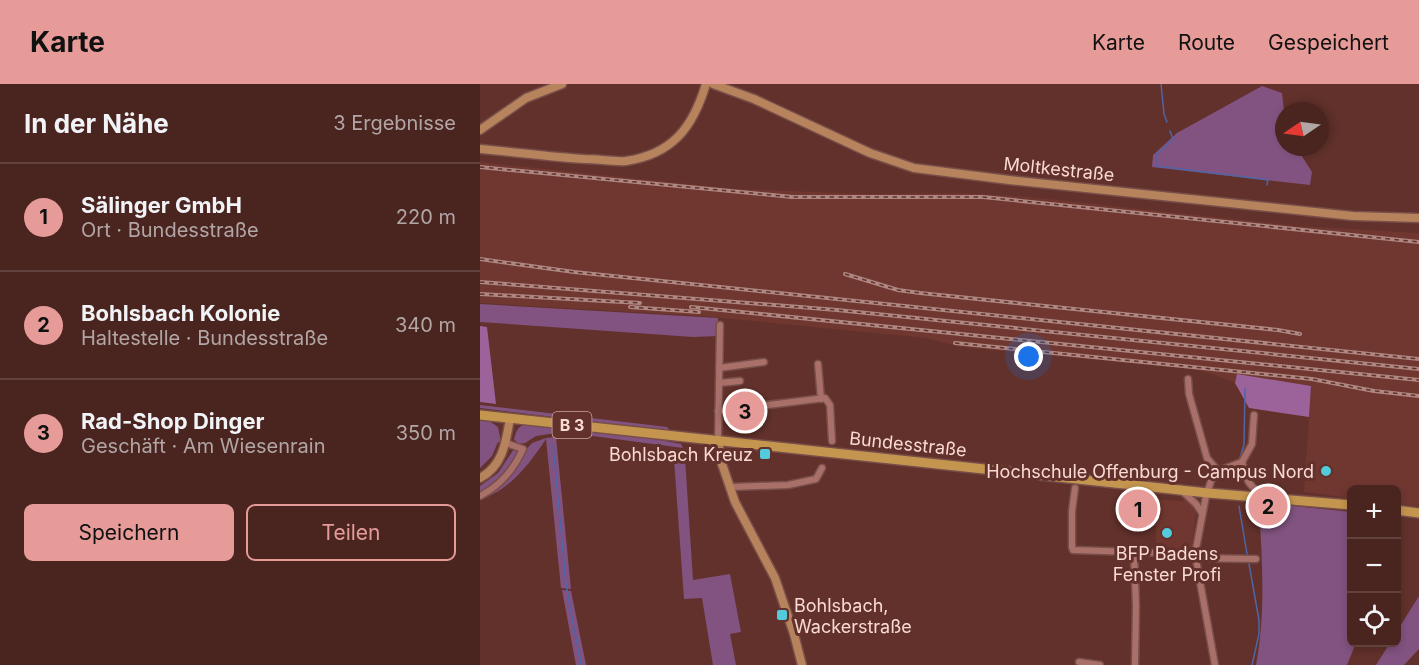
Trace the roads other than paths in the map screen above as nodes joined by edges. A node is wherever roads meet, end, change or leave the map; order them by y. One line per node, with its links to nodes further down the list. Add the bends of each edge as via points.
1 (562, 84): 4 (street, via 526,99)
2 (706, 84): 5 (street, via 688,127 671,144 651,155 624,161)
3 (712, 84): 6 (street, Moltkestraße, via 754,99 870,153 914,168 1353,216)
4 (480, 130)
5 (480, 148)
6 (1419, 218)
7 (720, 325): 10 (street)
8 (764, 362): 10 (street)
9 (818, 364): 14 (street)
10 (719, 368): 13 (street)
11 (1188, 379): 24 (street, via 1207,458)
12 (740, 380): 13 (street)
13 (719, 382): 15 (street)
14 (821, 399): 15 (street); 20 (street, via 825,398 830,405)
15 (718, 411): 19 (street)
16 (480, 415): 18 (main road, B 3)
17 (1254, 415): 22 (street, via 1252,444)
18 (510, 418): 19 (main road, B 3); 21 (street)
19 (718, 440): 26 (street); 28 (main road, Bundesstraße / B 3)
20 (832, 441)
21 (506, 443): 25 (street, via 495,466); 30 (street, via 523,449 521,454 510,472)
22 (1242, 462): 24 (street); 31 (street, via 1252,488)
23 (822, 468): 26 (street, via 816,479 801,483)
24 (1218, 471): 29 (street)
25 (480, 478)
26 (730, 487): 40 (street, via 775,578)
27 (1075, 488): 36 (street, via 1073,550)
28 (1181, 490): 29 (main road, Bundesstraße / B 3); 34 (street)
29 (1208, 493): 31 (main road, Bundesstraße / B 3); 34 (street)
30 (480, 496)
31 (1268, 496): 32 (main road, Bundesstraße / B 3)
32 (1347, 504)
33 (1401, 511): 35 (main road)
34 (1202, 513): 37 (street)
35 (1419, 513)
36 (1134, 553): 37 (street); 42 (street)
37 (1195, 556): 38 (street); 43 (street)
38 (1257, 560)
39 (1079, 662): 41 (street)
40 (801, 665)
41 (1100, 665)
42 (1135, 665)
43 (1215, 665)

